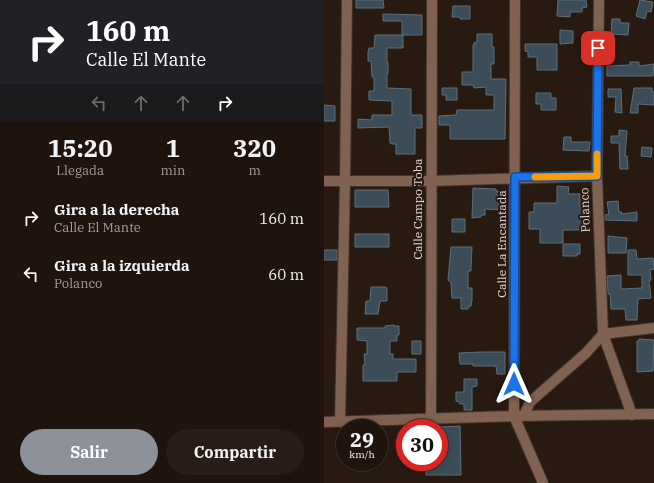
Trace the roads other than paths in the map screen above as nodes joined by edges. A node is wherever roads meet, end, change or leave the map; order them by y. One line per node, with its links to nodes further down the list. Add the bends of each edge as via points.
1 (347, 0): 9 (street)
2 (432, 0): 7 (street, Calle Campo Toba)
3 (515, 0): 6 (street, Calle La Encantada)
4 (598, 0): 5 (street, Polanco)
5 (597, 176): 6 (street); 11 (street, Polanco)
6 (515, 177): 7 (street); 14 (street, Calle La Encantada)
7 (431, 180): 9 (street); 15 (street, Calle Campo Toba)
8 (324, 182): 9 (street)
9 (345, 182): 16 (street)
10 (654, 328): 11 (street)
11 (603, 334): 13 (street, Polanco); 14 (street, via 586,353 530,402)
12 (654, 414): 13 (street)
13 (632, 415): 14 (street)
14 (519, 416): 15 (street); 20 (street, Calle La Encantada)
15 (431, 418): 17 (street)
16 (340, 419)
17 (388, 420)
18 (324, 422): 19 (street)
19 (336, 422)
20 (542, 483)

